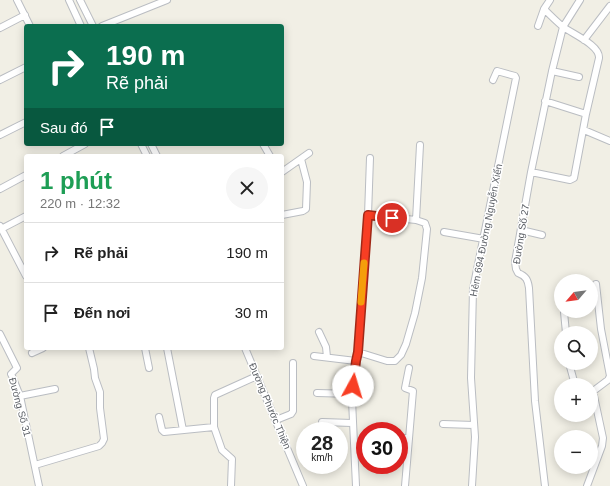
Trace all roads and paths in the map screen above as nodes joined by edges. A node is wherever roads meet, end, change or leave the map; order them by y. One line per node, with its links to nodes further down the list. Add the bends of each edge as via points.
1 (17, 0): 9 (street)
2 (69, 0): 11 (street)
3 (80, 0): 12 (street)
4 (167, 0): 13 (street)
5 (550, 0): 8 (street)
6 (580, 0): 15 (street, Đường Số 27)
7 (610, 6): 17 (street)
8 (544, 9): 14 (street); 15 (street)
9 (25, 15): 10 (street); 16 (street)
10 (29, 24)
11 (80, 24)
12 (92, 24)
13 (107, 24)
14 (538, 26)
15 (563, 27): 17 (street); 19 (street, Đường Số 27)
16 (0, 28)
17 (584, 40): 24 (street, via 599,55)
18 (24, 68): 21 (street)
19 (552, 71): 20 (street); 23 (street, Đường Số 27)
20 (579, 77)
21 (0, 80)
22 (493, 80): 47 (street, Hẻm 694 Đường Nguyễn Xiển, via 498,71 516,78)
23 (546, 101): 24 (street); 36 (street, Đường Số 27)
24 (586, 114): 26 (street)
25 (24, 123): 27 (street)
26 (584, 130): 28 (street); 36 (street, via 574,178 570,180)
27 (0, 135)
28 (610, 141)
29 (420, 145): 42 (street)
30 (81, 146): 32 (street)
31 (310, 153): 33 (street)
32 (67, 154)
33 (301, 158): 35 (street); 40 (street, via 308,182 306,209)
34 (370, 158): 39 (street)
35 (284, 171)
36 (531, 172): 44 (street, Đường Số 27)
37 (24, 176): 38 (street)
38 (0, 189)
39 (368, 215): 42 (street); 57 (street)
40 (284, 216)
41 (24, 217): 43 (street)
42 (416, 220): 57 (street, via 425,223 427,229 422,278 406,344 395,361)
43 (1, 227): 48 (street)
44 (521, 230): 46 (street); 88 (street, Đường Số 27, via 515,262 518,273 526,277 529,284 535,401)
45 (444, 232): 47 (street)
46 (542, 235)
47 (484, 239): 77 (street, Hẻm 694 Đường Nguyễn Xiển, via 473,289 471,378)
48 (24, 272)
49 (598, 302): 66 (street, via 610,376)
50 (319, 332): 60 (street, via 326,347)
51 (0, 334): 70 (street, Đường Số 31, via 17,368 11,374)
52 (39, 350): 58 (street)
53 (90, 350): 81 (street, via 100,392 104,438 102,443)
54 (145, 350): 63 (street)
55 (167, 350): 79 (street)
56 (247, 350): 65 (street, Đường Phước Thiện)
57 (358, 352): 61 (street)
58 (32, 353)
59 (314, 356): 60 (street)
60 (327, 357): 61 (street)
61 (356, 361): 69 (street)
62 (293, 363): 73 (street, via 293,411)
63 (149, 368)
64 (409, 368): 80 (street, via 405,388 413,391)
65 (257, 376): 73 (street, Đường Phước Thiện); 78 (street, via 215,394)
66 (598, 387)
67 (56, 389): 70 (street)
68 (317, 393): 69 (street)
69 (353, 394): 75 (street)
70 (20, 396): 81 (street, Đường Số 31)
71 (598, 417): 89 (street, via 603,438 602,446)
72 (159, 418): 79 (street, via 164,432)
73 (276, 420): 84 (street, Đường Phước Thiện)
74 (348, 422): 75 (street)
75 (352, 422): 85 (street)
76 (443, 424): 77 (street)
77 (474, 425): 87 (street, Hẻm 694 Đường Nguyễn Xiển)
78 (214, 427): 79 (street); 83 (street, via 222,450 232,460)
79 (183, 430)
80 (409, 439): 86 (street)
81 (34, 465): 82 (street, Đường Số 31)
82 (39, 486)
83 (232, 486)
84 (303, 486)
85 (356, 486)
86 (405, 486)
87 (472, 486)
88 (545, 486)
89 (587, 486)

